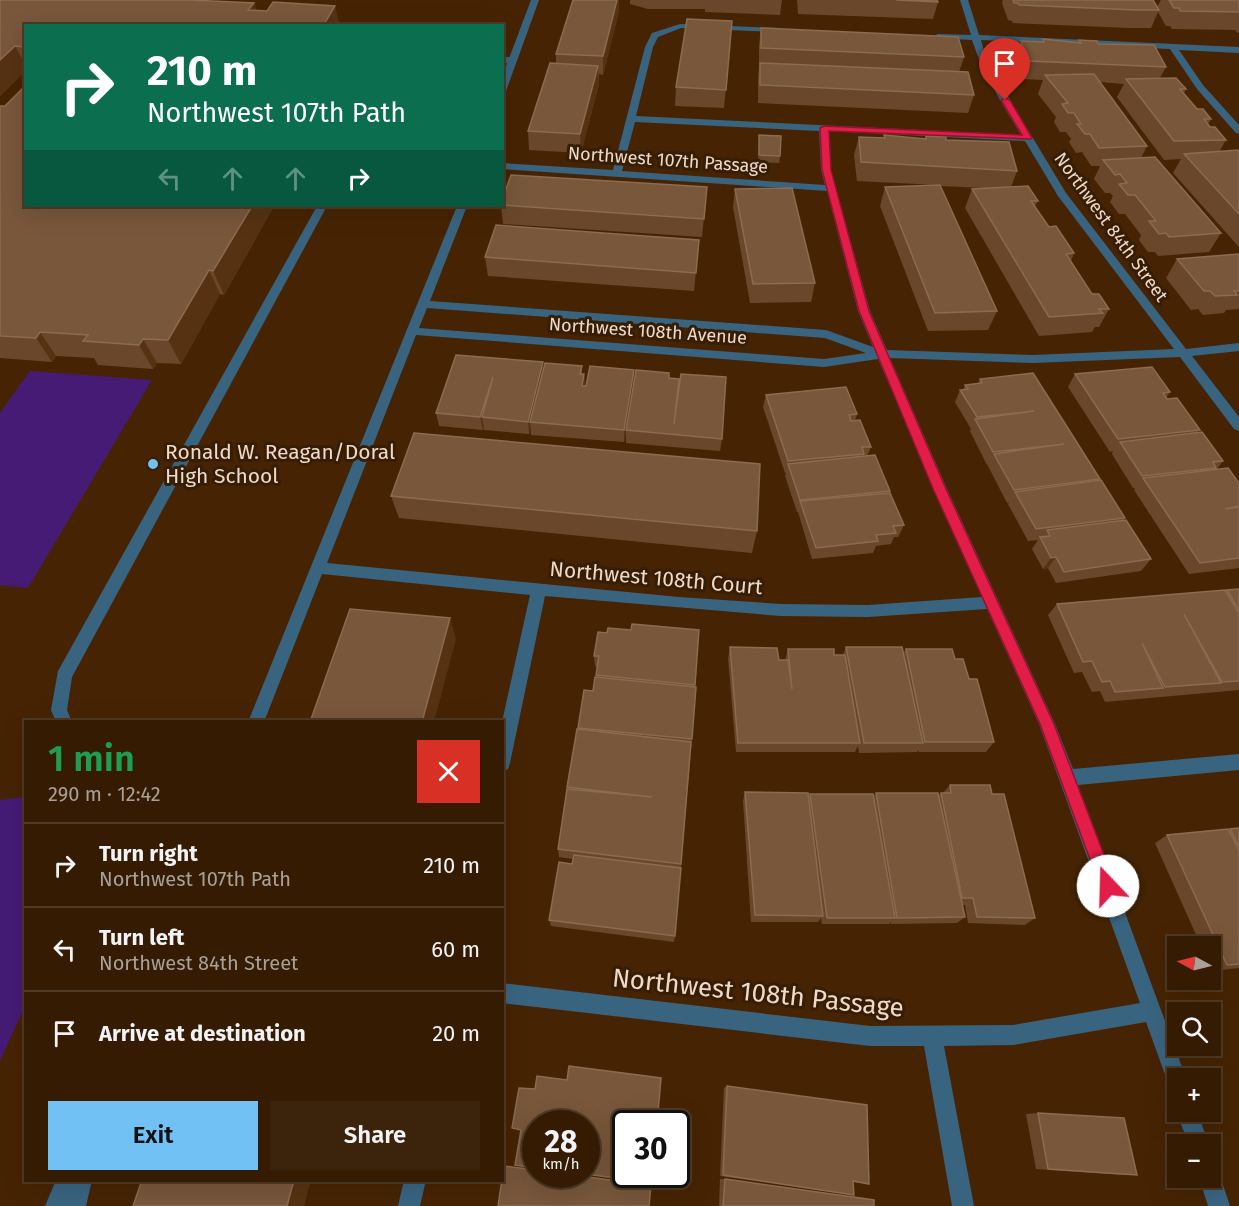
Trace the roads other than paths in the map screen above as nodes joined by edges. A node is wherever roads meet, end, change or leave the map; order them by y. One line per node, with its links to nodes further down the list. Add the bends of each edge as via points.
1 (535, 0): 9 (street)
2 (964, 0): 5 (street, Northwest 84th Street)
3 (790, 30): 11 (street, via 680,26 655,35)
4 (929, 36): 5 (street)
5 (976, 38): 6 (street); 14 (street, Northwest 84th Street)
6 (1173, 47): 7 (street); 13 (street, via 1200,87 1225,109)
7 (1239, 50)
8 (504, 60): 9 (street)
9 (513, 60): 10 (street)
10 (504, 85)
11 (631, 119): 12 (street); 16 (street)
12 (824, 128): 14 (street); 17 (street)
13 (1239, 131)
14 (1028, 138): 23 (street, Northwest 84th Street, via 1062,194)
15 (504, 166): 16 (street, Northwest 107th Passage)
16 (617, 173): 17 (street, Northwest 107th Passage)
17 (831, 188): 24 (street, via 864,311)
18 (321, 207): 29 (street, via 63,676 59,710)
19 (462, 207): 20 (street)
20 (422, 304): 21 (street); 24 (street, Northwest 108th Avenue, via 826,334)
21 (412, 331): 24 (street, Northwest 108th Avenue, via 824,363); 26 (street)
22 (1239, 347): 23 (street, Northwest 108th Avenue)
23 (1183, 352): 24 (street, Northwest 108th Avenue, via 1033,359); 25 (street, Northwest 84th Street)
24 (882, 354): 28 (street)
25 (1239, 426)
26 (317, 568): 27 (street, Northwest 108th Court); 30 (street)
27 (539, 590): 28 (street, Northwest 108th Court, via 781,610 868,610); 31 (street)
28 (992, 602): 33 (street)
29 (63, 720)
30 (257, 720)
31 (504, 754)
32 (1239, 762): 33 (street)
33 (1067, 778): 35 (street)
34 (504, 993): 36 (street, Northwest 108th Passage, via 870,1036)
35 (1152, 1011): 36 (street, Northwest 108th Passage, via 1013,1035); 37 (street)
36 (932, 1035): 45 (street)
37 (1172, 1068)
38 (67, 1182): 42 (street)
39 (81, 1182): 43 (street)
40 (415, 1182): 44 (street)
41 (1214, 1188): 46 (street)
42 (56, 1206)
43 (75, 1206)
44 (409, 1206)
45 (963, 1206)
46 (1220, 1206)

